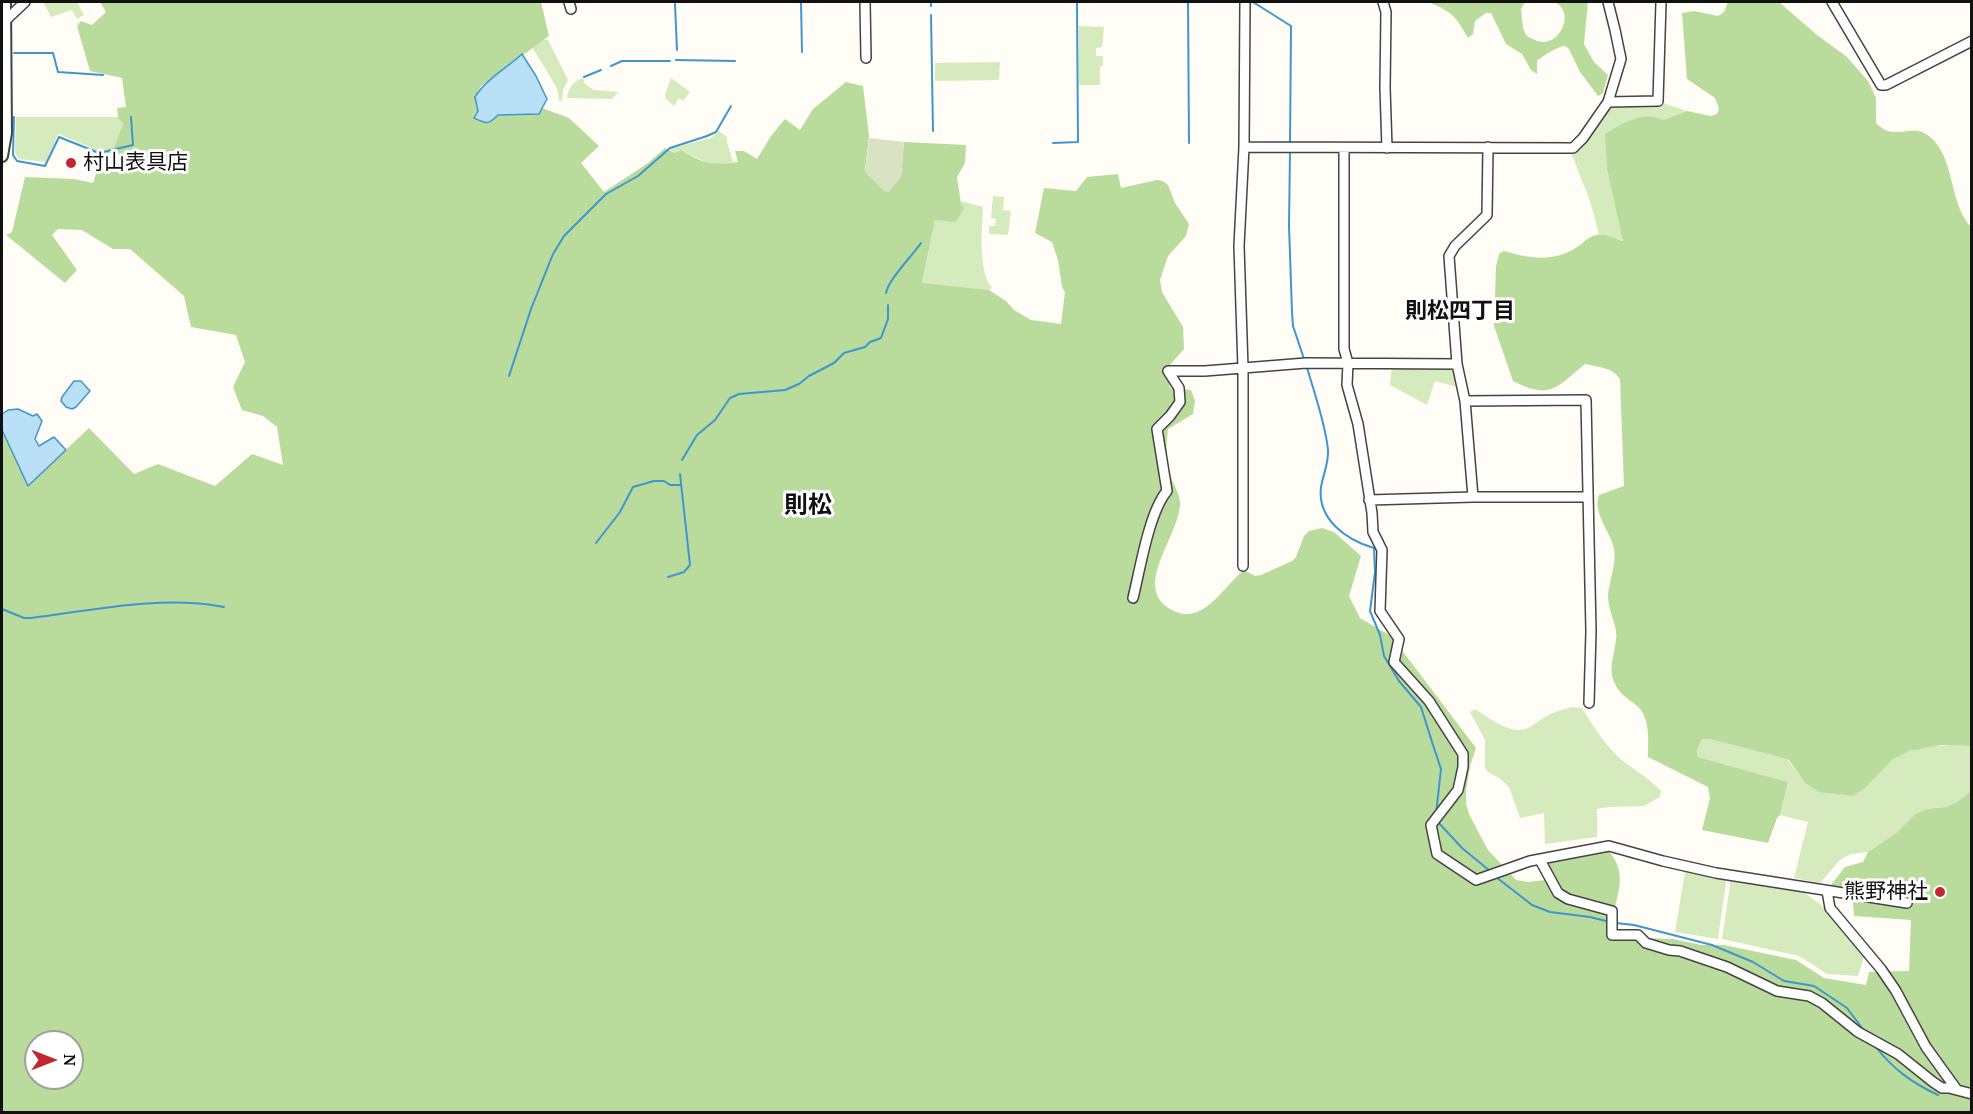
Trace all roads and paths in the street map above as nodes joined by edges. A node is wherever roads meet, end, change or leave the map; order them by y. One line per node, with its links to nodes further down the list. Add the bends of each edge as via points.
1 (5, 2): 9 (street)
2 (25, 2): 9 (street)
3 (866, 2): 11 (street)
4 (1245, 2): 13 (street)
5 (1383, 2): 16 (street)
6 (1608, 2): 12 (street, via 1621,59)
7 (1661, 2): 12 (street, via 1658,101)
8 (1832, 2): 10 (street, via 1881,84 1886,85)
9 (6, 20): 17 (street, via 6,133)
10 (1971, 41)
11 (866, 58)
12 (1608, 102): 14 (street, via 1573,148)
13 (1244, 147): 15 (street); 20 (street, via 1239,246)
14 (1488, 147): 16 (street); 19 (street, via 1487,215 1449,256)
15 (1344, 148): 16 (street); 18 (street, via 1344,349)
16 (1387, 148)
17 (2, 156)
18 (1348, 363): 19 (street); 20 (street); 24 (street, via 1347,385 1358,424)
19 (1457, 364): 21 (street)
20 (1243, 368): 25 (street); 26 (street, via 1168,371 1179,388 1180,402 1157,429 1167,491 1153,520)
21 (1465, 401): 22 (street); 23 (street, via 1586,400)
22 (1473, 497): 23 (street); 24 (street)
23 (1587, 497): 27 (street)
24 (1369, 500): 28 (street, via 1373,532 1382,550 1380,611 1399,639 1395,662 1429,701 1463,753 1458,790 1431,825 1437,854 1476,880)
25 (1243, 566)
26 (1133, 598)
27 (1589, 703)
28 (1540, 860): 29 (street, via 1609,846 1716,873); 31 (street, via 1558,893 1612,911 1612,935 1638,935 1646,943 1727,967 1777,991 1809,996 1942,1088)
29 (1827, 891): 30 (street); 31 (street, via 1830,908 1881,969 1926,1047)
30 (1907, 903)
31 (1957, 1090): 32 (street)
32 (1971, 1094)

